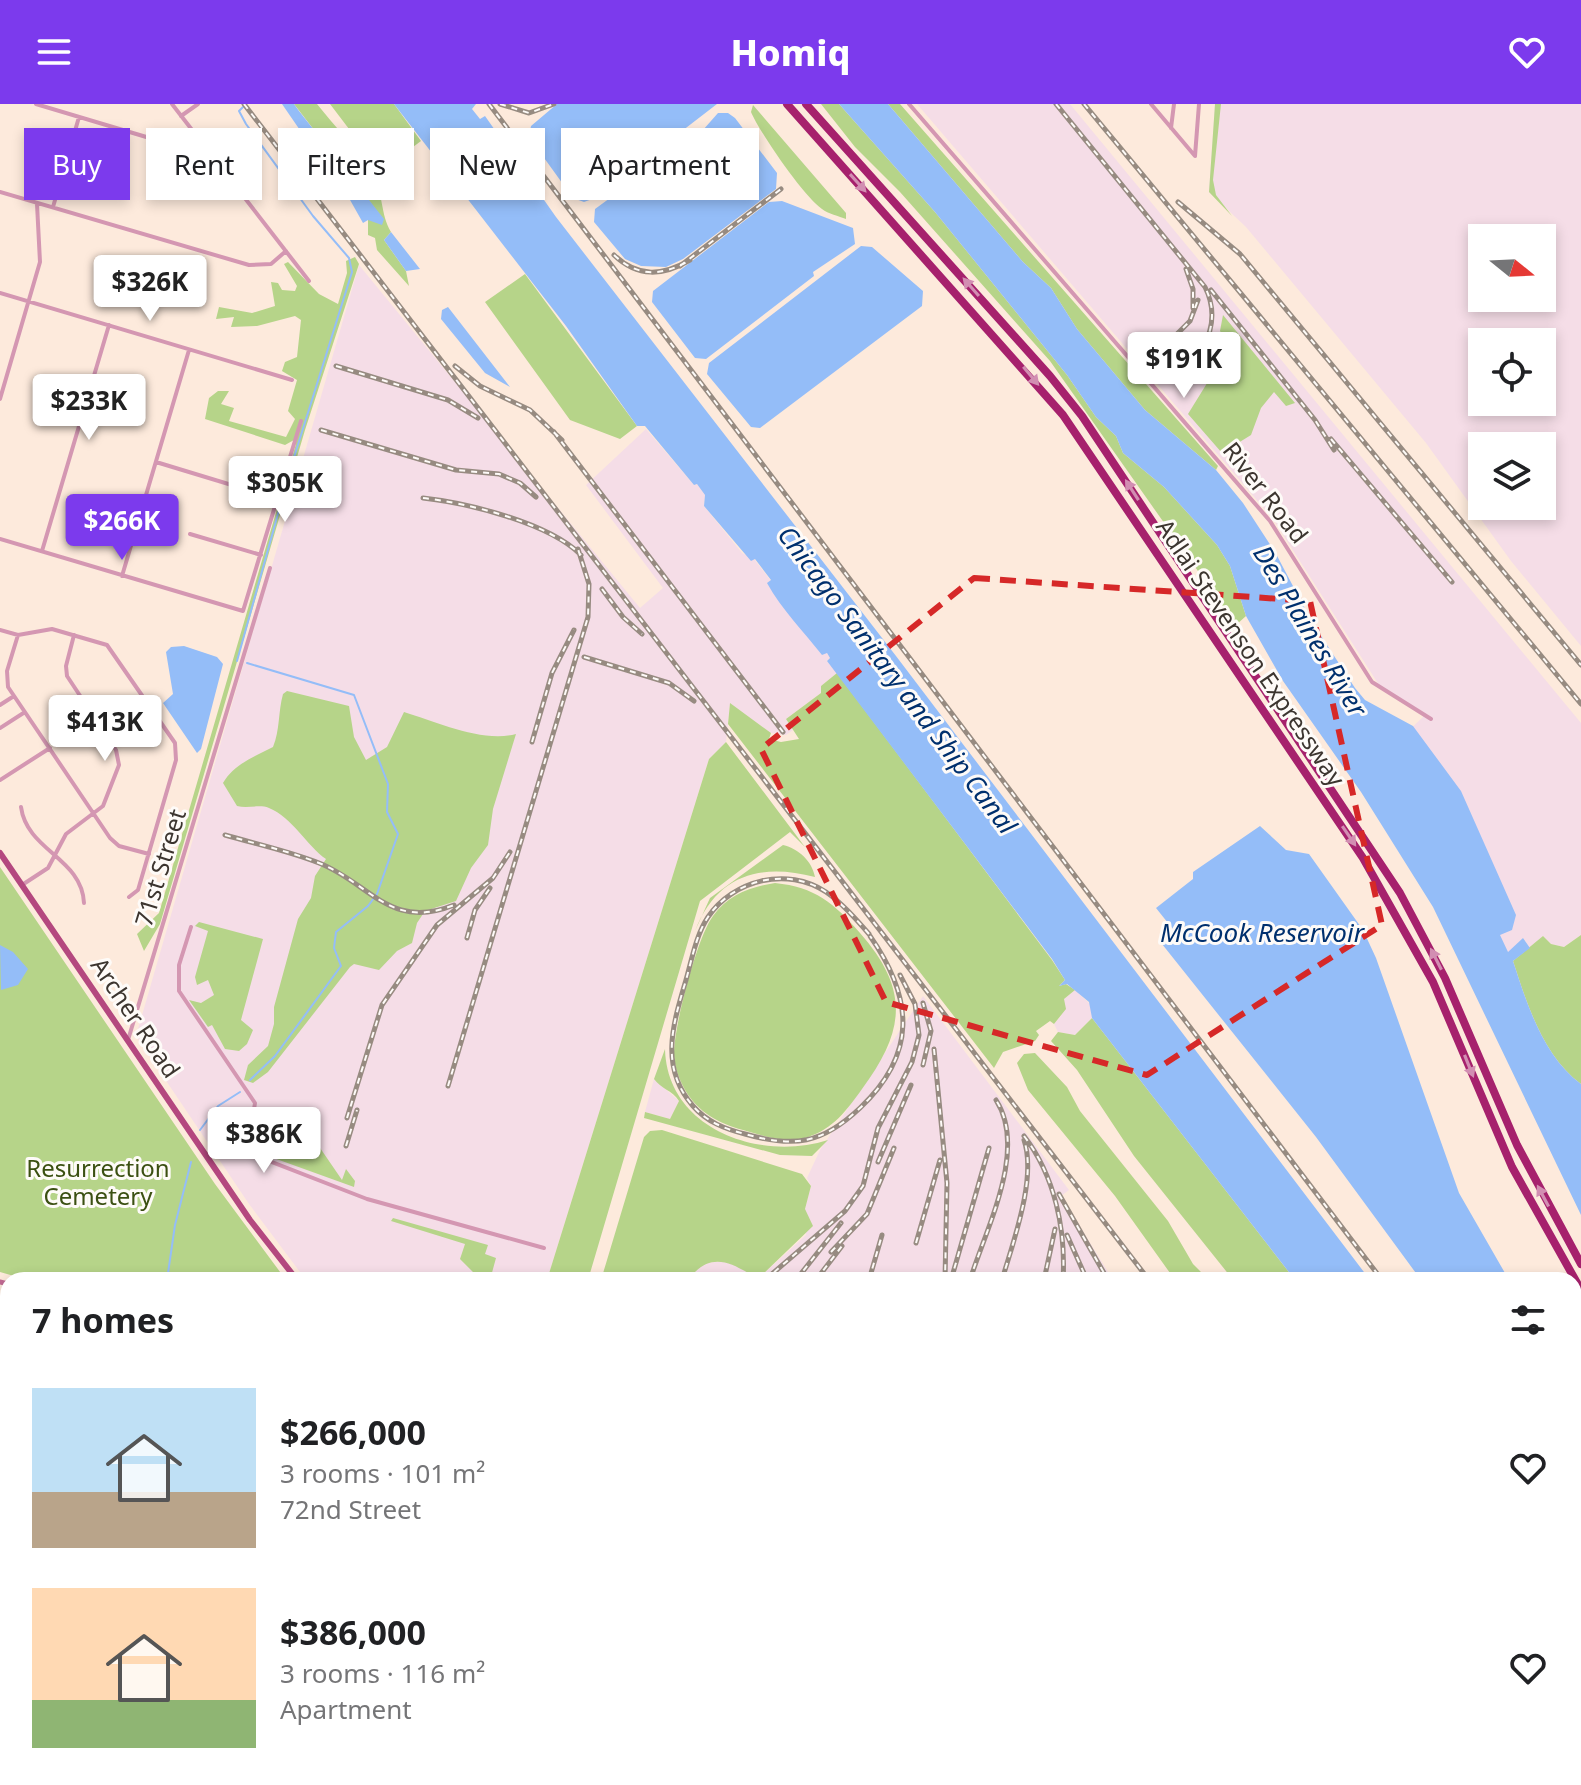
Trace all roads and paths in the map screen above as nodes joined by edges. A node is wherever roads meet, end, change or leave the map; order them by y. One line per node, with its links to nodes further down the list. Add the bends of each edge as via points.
1 (36, 104): 11 (street)
2 (172, 104): 10 (street)
3 (198, 104): 10 (street)
4 (787, 104): 61 (highway, Adlai Stevenson Expressway, one-way to 61, via 1034,379 1175,577 1385,895 1433,982 1512,1167)
5 (806, 104): 59 (highway, Adlai Stevenson Expressway, one-way to 5, via 1517,1145 1422,931 1292,726 1082,416)
6 (909, 104): 44 (street, River Road, via 1270,521 1372,682)
7 (1151, 104): 13 (street)
8 (1174, 104): 13 (street)
9 (1199, 104): 13 (street, via 1195,156)
10 (181, 116): 12 (street)
11 (79, 117): 14 (street); 18 (street)
12 (190, 128)
13 (1171, 128)
14 (146, 137)
15 (0, 192): 17 (street)
16 (246, 200): 19 (street)
17 (37, 203): 18 (street); 22 (street, via 42,255)
18 (53, 207): 19 (street, via 253,266 271,264)
19 (286, 251): 20 (street)
20 (309, 281)
21 (0, 293): 22 (street)
22 (29, 302): 23 (street); 26 (street)
23 (109, 325): 24 (street); 32 (street)
24 (189, 350): 25 (street); 28 (street)
25 (292, 380)
26 (0, 399)
27 (301, 421): 29 (street)
28 (156, 462): 29 (street); 35 (street)
29 (278, 499): 33 (street)
30 (190, 534): 33 (street)
31 (0, 539): 32 (street)
32 (42, 551): 35 (street)
33 (261, 555): 35 (street, via 243,611)
34 (270, 568): 57 (street, 71st Street)
35 (122, 576)
36 (0, 630): 37 (street)
37 (18, 635): 38 (street, via 52,629); 39 (street)
38 (74, 635): 49 (street, via 66,674 119,762 109,798); 51 (street, via 114,651 176,745)
39 (7, 679): 40 (street); 41 (street)
40 (0, 681)
41 (14, 696): 42 (street); 43 (street)
42 (0, 705)
43 (25, 712): 45 (street); 46 (street)
44 (1431, 719)
45 (0, 728)
46 (50, 748): 47 (street); 49 (street)
47 (0, 780)
48 (21, 807): 52 (street, via 39,843)
49 (93, 813): 51 (street, via 115,843); 52 (street, via 66,834)
50 (0, 853): 53 (main road, Archer Road)
51 (149, 854): 54 (street, via 138,890)
52 (57, 855): 53 (street, via 48,868); 55 (street, via 83,889)
53 (22, 885): 57 (main road, Archer Road)
54 (129, 897)
55 (84, 903)
56 (191, 927): 58 (street, via 179,965 179,991 255,1103 249,1140 254,1155 367,1199)
57 (128, 1040): 60 (main road, Archer Road)
58 (544, 1248)
59 (1581, 1264)
60 (291, 1272)
61 (1571, 1272)

